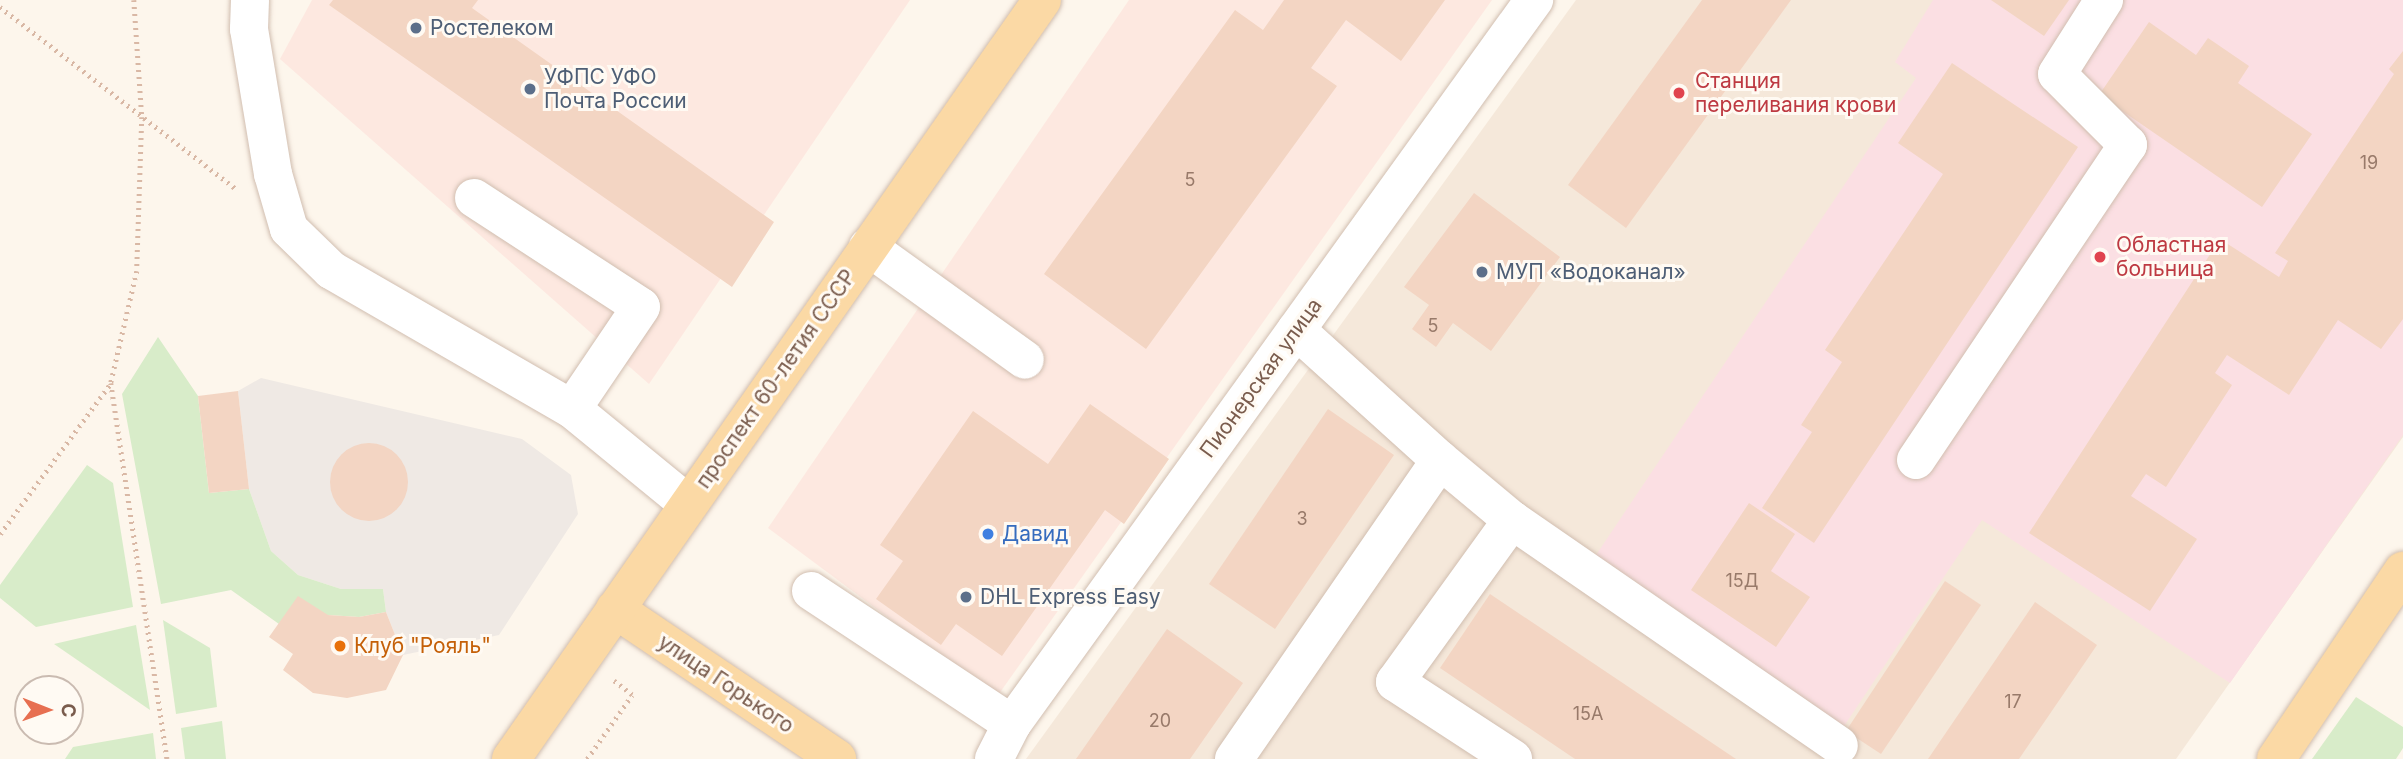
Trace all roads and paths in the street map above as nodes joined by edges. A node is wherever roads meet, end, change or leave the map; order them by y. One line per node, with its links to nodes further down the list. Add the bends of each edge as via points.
1 (134, 0): 7 (path)
2 (250, 0): 14 (street, via 249,29 271,160 289,229 331,270)
3 (1042, 0): 10 (main road, проспект 60-летия СССР)
4 (1534, 0): 11 (street, Пионерская улица)
5 (2104, 0): 16 (street, via 2057,74 2128,145)
6 (0, 7): 7 (path)
7 (142, 117): 8 (path); 13 (path, via 137,271)
8 (237, 189)
9 (474, 198): 14 (street, via 641,307)
10 (868, 247): 12 (street); 17 (main road, проспект 60-летия СССР)
11 (1296, 330): 15 (street); 24 (street, Пионерская улица)
12 (1025, 360)
13 (111, 383): 19 (path); 26 (path)
14 (572, 409): 17 (street)
15 (1440, 460): 18 (street); 31 (street)
16 (1916, 460)
17 (688, 503): 22 (main road, проспект 60-летия СССР)
18 (1512, 520): 25 (street); 32 (street, via 1395,682)
19 (0, 534)
20 (2403, 571): 33 (main road)
21 (811, 591): 24 (street)
22 (615, 608): 27 (main road, проспект 60-летия СССР); 29 (main road, улица Горького)
23 (614, 681): 28 (path, via 632,695)
24 (1012, 724): 30 (street, Пионерская улица)
25 (1839, 746)
26 (167, 759)
27 (510, 759)
28 (587, 759)
29 (837, 759)
30 (994, 759)
31 (1234, 759)
32 (1513, 759)
33 (2276, 759)

